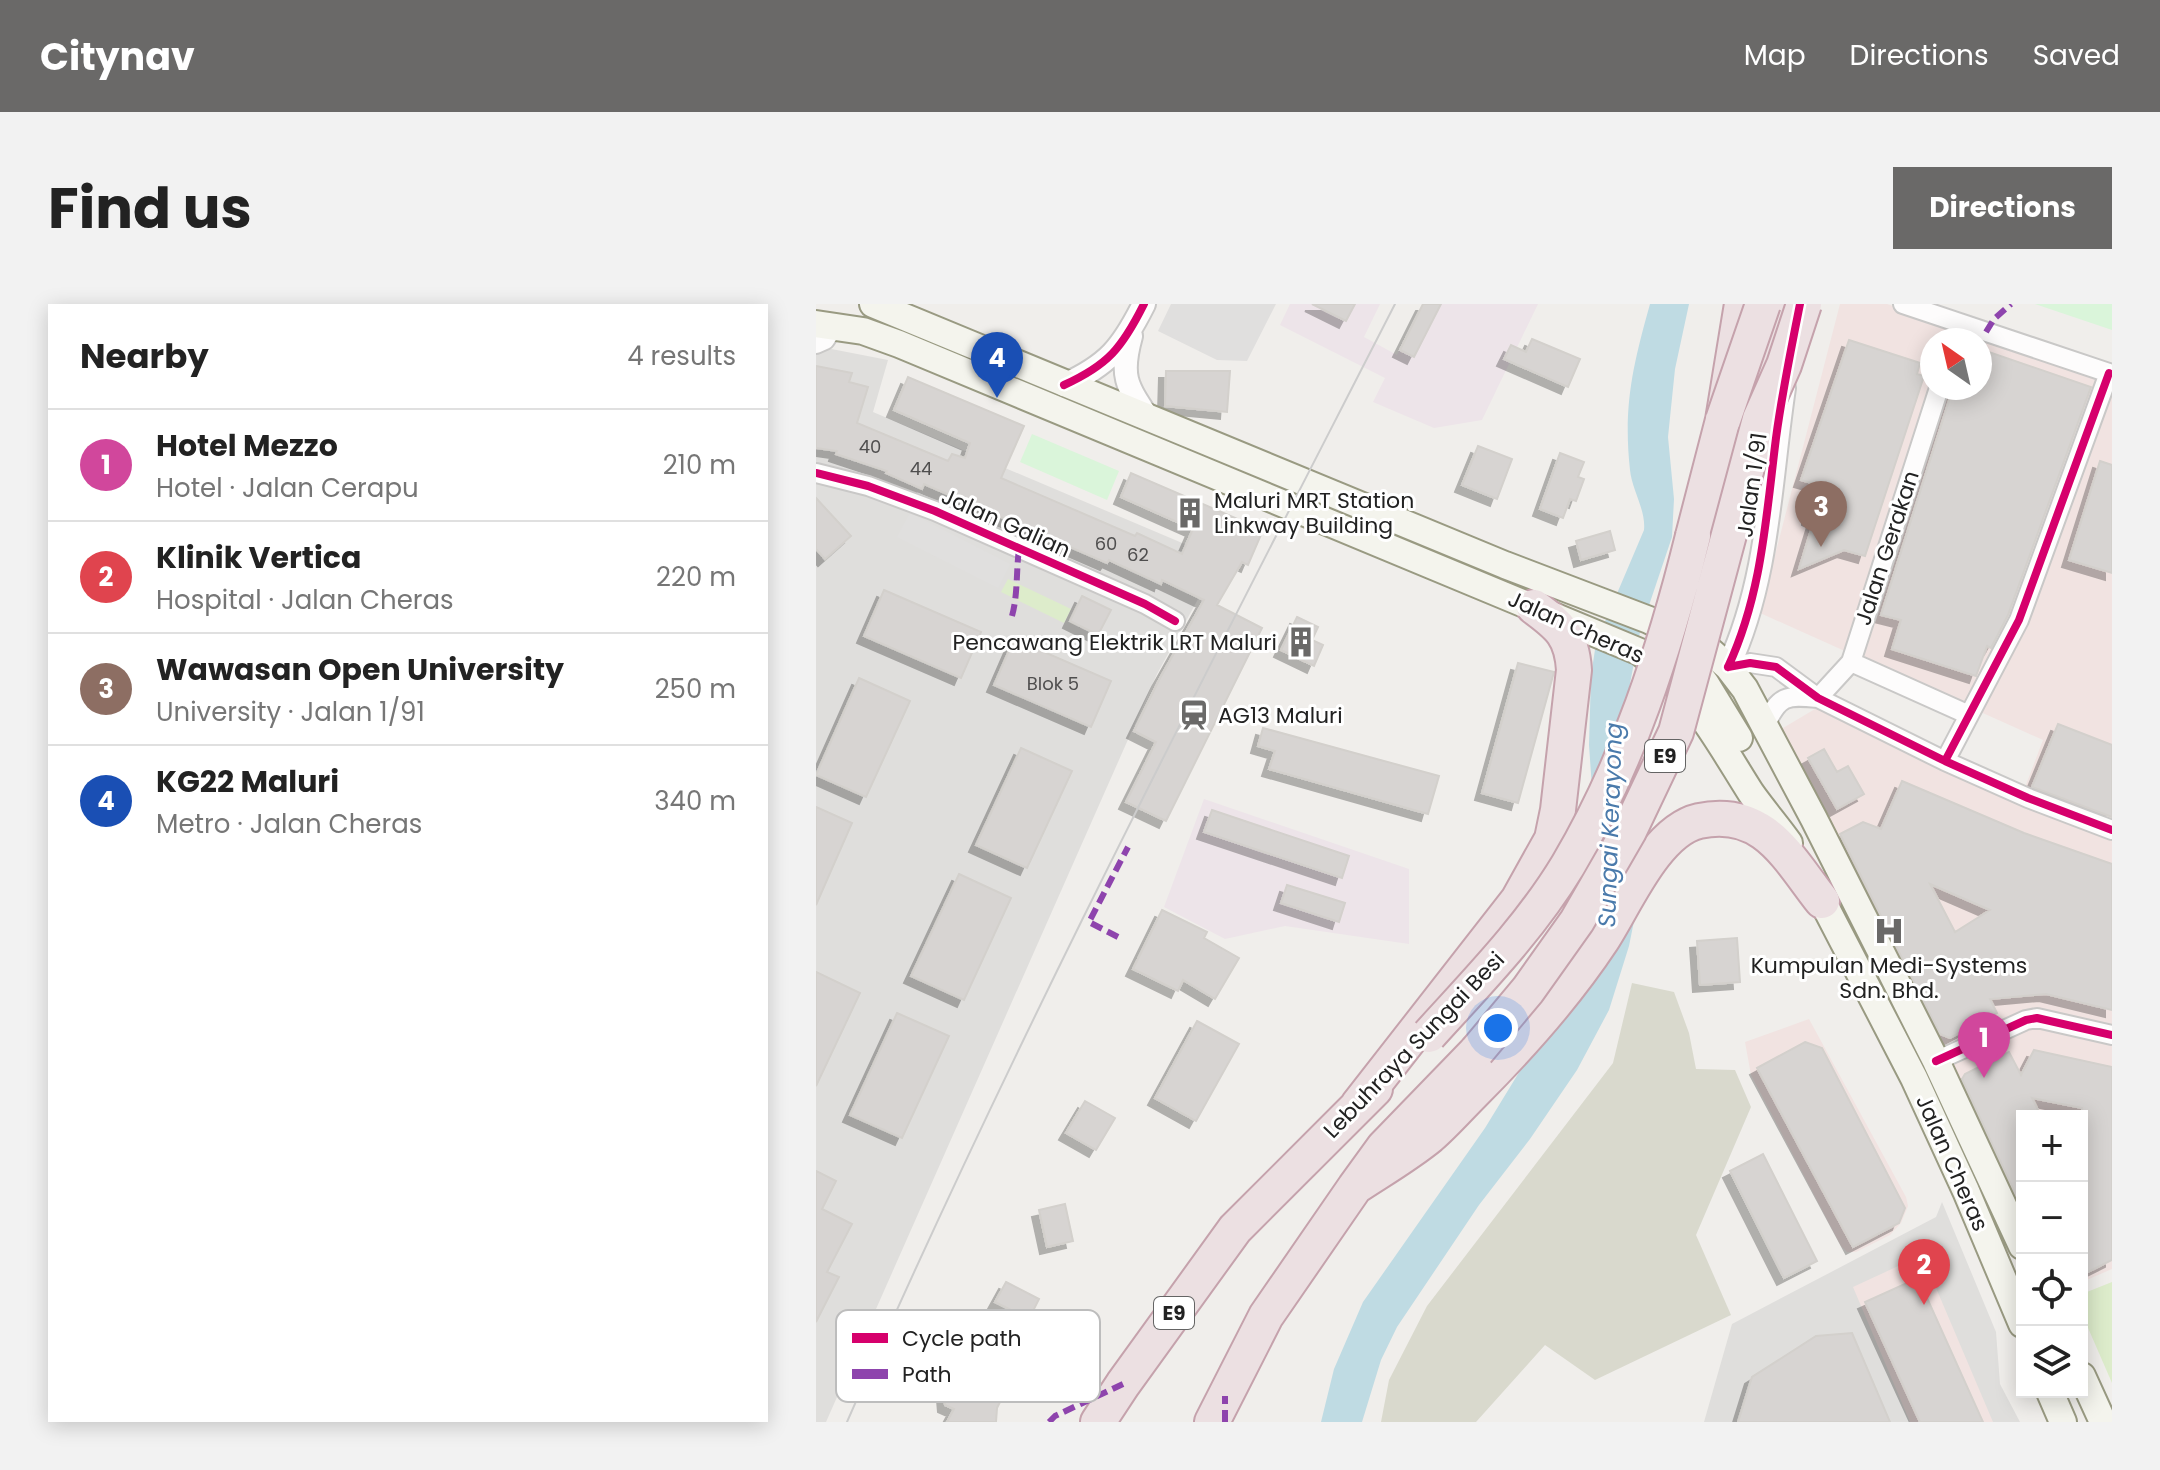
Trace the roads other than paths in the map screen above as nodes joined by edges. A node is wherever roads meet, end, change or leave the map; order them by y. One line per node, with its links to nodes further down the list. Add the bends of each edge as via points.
1 (873, 304): 13 (main road, Jalan Cheras)
2 (1744, 304): 17 (highway, Lebuhraya Sungai Besi / E9, bridge); 19 (street, Jalan 1/91, via 1715,521)
3 (1763, 304): 17 (highway, E9, bridge)
4 (1784, 304): 16 (highway, E9, bridge)
5 (1802, 304): 16 (highway, Lebuhraya Sungai Besi / E9, bridge, via 1784,365); 25 (street, Jalan 1/91, via 1784,384 1753,604)
6 (1903, 304): 9 (street)
7 (1140, 312): 13 (street, via 1113,355); 15 (street, via 1124,376)
8 (826, 325): 11 (street, Jalan Cheras, via 825,340); 20 (main road, Jalan Cheras, via 899,344)
9 (1949, 328)
10 (1992, 342): 12 (street)
11 (816, 344)
12 (2110, 374): 28 (street, via 2019,620)
13 (1064, 385): 15 (main road, Jalan Cheras)
14 (1935, 400): 24 (street, Jalan Gerakan)
15 (1148, 418): 22 (main road, Jalan Cheras)
16 (1760, 419): 34 (highway, Lebuhraya Sungai Besi / E9, bridge, via 1676,732 1629,831)
17 (1723, 420): 36 (highway, Lebuhraya Sungai Besi / E9, bridge, via 1673,615 1620,766 1567,866 1505,952)
18 (816, 473): 21 (street, Jalan Galian, via 935,511)
19 (1693, 606): 22 (main road, via 1675,617); 23 (street, Jalan 1/91)
20 (1534, 607): 26 (main road, Jalan Cheras, via 1640,652); 36 (highway, via 1557,624 1573,650 1552,839 1518,900)
21 (1175, 621)
22 (1652, 621): 23 (main road, Jalan Cheras)
23 (1685, 638): 25 (main road, Jalan Cheras); 26 (main road)
24 (1851, 662): 27 (street, Jalan Gerakan); 28 (street)
25 (1728, 667): 26 (main road); 27 (street, via 1776,667); 29 (main road, Jalan Cheras)
26 (1695, 687): 32 (main road, Jalan Cheras, via 1769,788)
27 (1818, 698): 29 (street, via 1791,696 1780,701); 30 (street)
28 (1969, 715): 30 (street)
29 (1765, 726): 35 (main road, Jalan Cheras)
30 (1945, 761): 31 (street)
31 (2112, 830)
32 (1822, 901): 34 (highway, via 1769,834 1727,820 1696,821 1668,838 1570,984); 38 (main road, Jalan Cheras, via 1914,1078)
33 (2112, 1035): 35 (street, via 2037,1018)
34 (1488, 1059): 42 (highway, Lebuhraya Sungai Besi / E9, via 1384,1147 1266,1316)
35 (1936, 1061): 37 (main road, Jalan Cheras)
36 (1358, 1105): 41 (highway, Lebuhraya Sungai Besi / E9, via 1235,1229)
37 (2016, 1233)
38 (2016, 1310)
39 (2088, 1389): 44 (main road)
40 (2053, 1398): 43 (main road)
41 (1098, 1422)
42 (1212, 1422)
43 (2063, 1422)
44 (2103, 1422)

